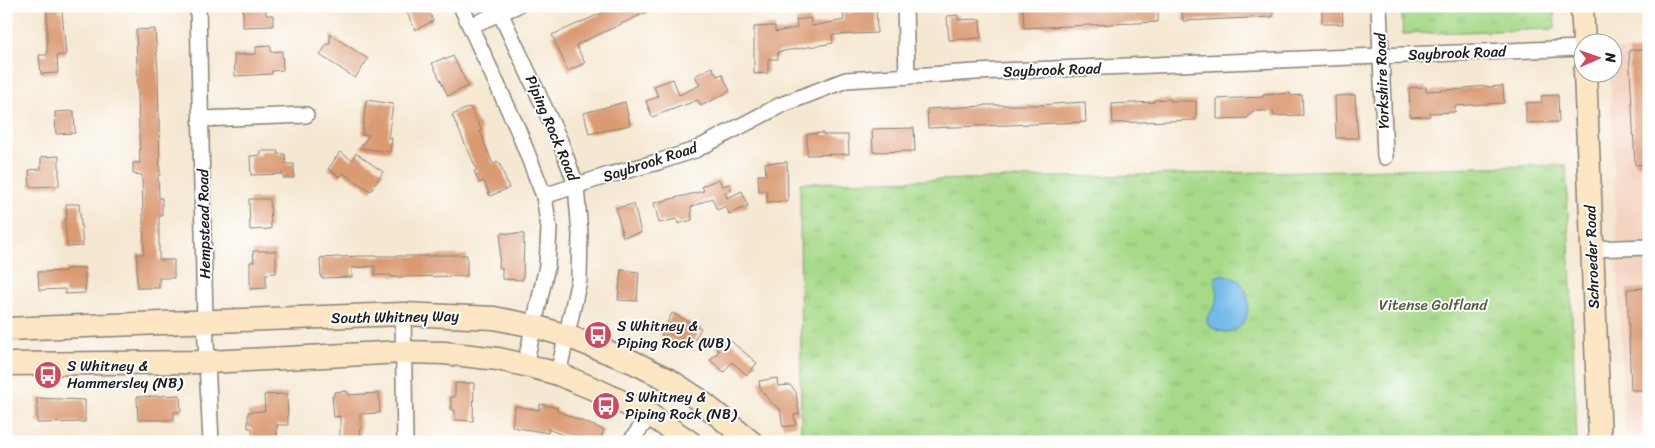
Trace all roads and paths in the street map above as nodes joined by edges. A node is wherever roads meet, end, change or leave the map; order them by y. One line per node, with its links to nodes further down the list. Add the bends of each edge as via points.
1 (198, 6): 15 (street, Hempstead Road)
2 (461, 6): 8 (street)
3 (516, 6): 7 (street)
4 (905, 6): 12 (street)
5 (1379, 6): 11 (street, Yorkshire Road)
6 (1582, 6): 9 (main road)
7 (498, 10): 8 (street); 17 (street, Piping Rock Road, via 560,140)
8 (470, 26): 18 (street, via 532,162)
9 (1583, 32)
10 (1572, 48): 11 (street, Saybrook Road)
11 (1381, 56): 12 (street, Saybrook Road); 16 (street, Yorkshire Road)
12 (907, 75): 17 (street, Saybrook Road, via 846,80 781,104 695,150)
13 (1585, 82): 20 (main road, Schroeder Road)
14 (306, 115): 15 (street)
15 (201, 119): 22 (street, Hempstead Road)
16 (1385, 157)
17 (576, 185): 18 (street, Saybrook Road); 25 (street, Piping Rock Road, via 579,280)
18 (544, 196): 23 (street, via 549,228 547,266)
19 (1649, 247): 20 (street)
20 (1591, 249): 37 (main road, Schroeder Road)
21 (403, 314): 22 (main road, South Whitney Way); 23 (main road, South Whitney Way, via 494,318); 26 (street)
22 (206, 321): 24 (main road, South Whitney Way); 27 (street, Hempstead Road)
23 (534, 326): 25 (main road, South Whitney Way); 29 (street)
24 (6, 329)
25 (567, 336): 30 (street, Piping Rock Road); 36 (main road, South Whitney Way, via 669,380)
26 (403, 352): 27 (main road); 29 (main road, via 444,353); 33 (street)
27 (208, 362): 28 (main road); 32 (street, Hempstead Road)
28 (6, 364)
29 (525, 365): 30 (main road)
30 (558, 374): 31 (main road)
31 (650, 415): 34 (street); 35 (main road)
32 (211, 442)
33 (405, 442)
34 (630, 442)
35 (690, 442)
36 (751, 442)
37 (1600, 442)

